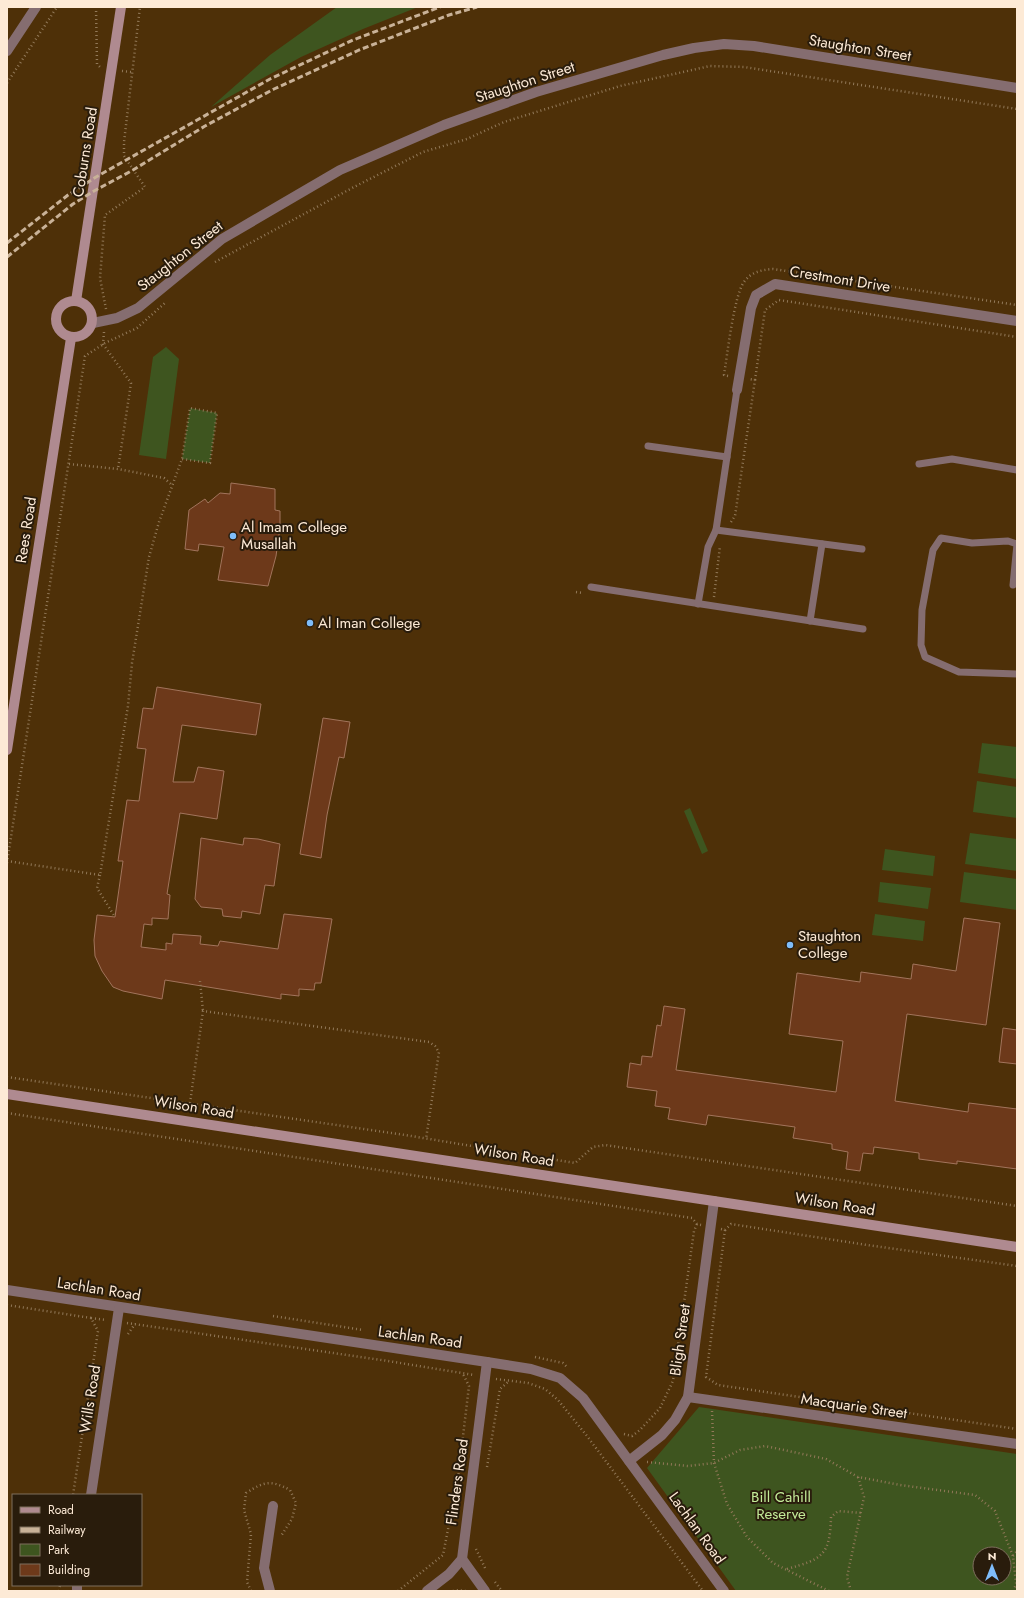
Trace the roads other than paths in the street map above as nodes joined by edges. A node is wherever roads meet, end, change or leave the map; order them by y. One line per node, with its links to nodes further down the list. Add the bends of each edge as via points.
1 (36, 7): 3 (street)
2 (121, 7): 5 (street, Coburns Road)
3 (7, 51)
4 (1017, 88): 7 (street, Staughton Street, via 754,46 724,44 663,55 536,92 444,125 340,170 222,239 138,308 117,318)
5 (76, 301): 7 (street, via 87,306); 8 (street, via 64,304 56,320 60,332)
6 (1017, 321): 9 (street, Crestmont Drive, via 775,284 756,296 750,308)
7 (93, 323): 8 (street, via 83,336)
8 (72, 338): 23 (street, Rees Road)
9 (737, 390): 11 (lane)
10 (648, 446): 11 (lane)
11 (727, 457): 14 (lane)
12 (919, 464): 13 (lane, via 952,459)
13 (1017, 470)
14 (716, 530): 15 (lane); 19 (lane, via 708,547)
15 (822, 544): 16 (lane); 20 (lane)
16 (862, 549)
17 (1013, 585): 22 (lane, via 1017,544 972,543 941,538 932,550 922,610 921,645 925,657 958,672)
18 (591, 587): 19 (lane)
19 (698, 604): 20 (lane)
20 (810, 621): 21 (lane)
21 (863, 629)
22 (1017, 674)
23 (7, 750)
24 (7, 1094): 25 (street, Wilson Road)
25 (714, 1201): 26 (street, Wilson Road); 30 (street, Bligh Street)
26 (1017, 1247)
27 (7, 1290): 28 (street, Lachlan Road)
28 (119, 1308): 29 (street, Lachlan Road); 33 (street, Wills Road)
29 (487, 1362): 32 (street, Lachlan Road, via 531,1369 560,1378 583,1398); 35 (street, Flinders Road)
30 (688, 1397): 31 (street, Macquarie Street); 32 (street, Bligh Street, via 675,1420 662,1435)
31 (1017, 1444)
32 (629, 1461): 39 (street, Lachlan Road)
33 (91, 1494)
34 (273, 1506): 36 (street, via 264,1568)
35 (462, 1559): 37 (street); 38 (street)
36 (270, 1591)
37 (427, 1591)
38 (485, 1591)
39 (724, 1591)

